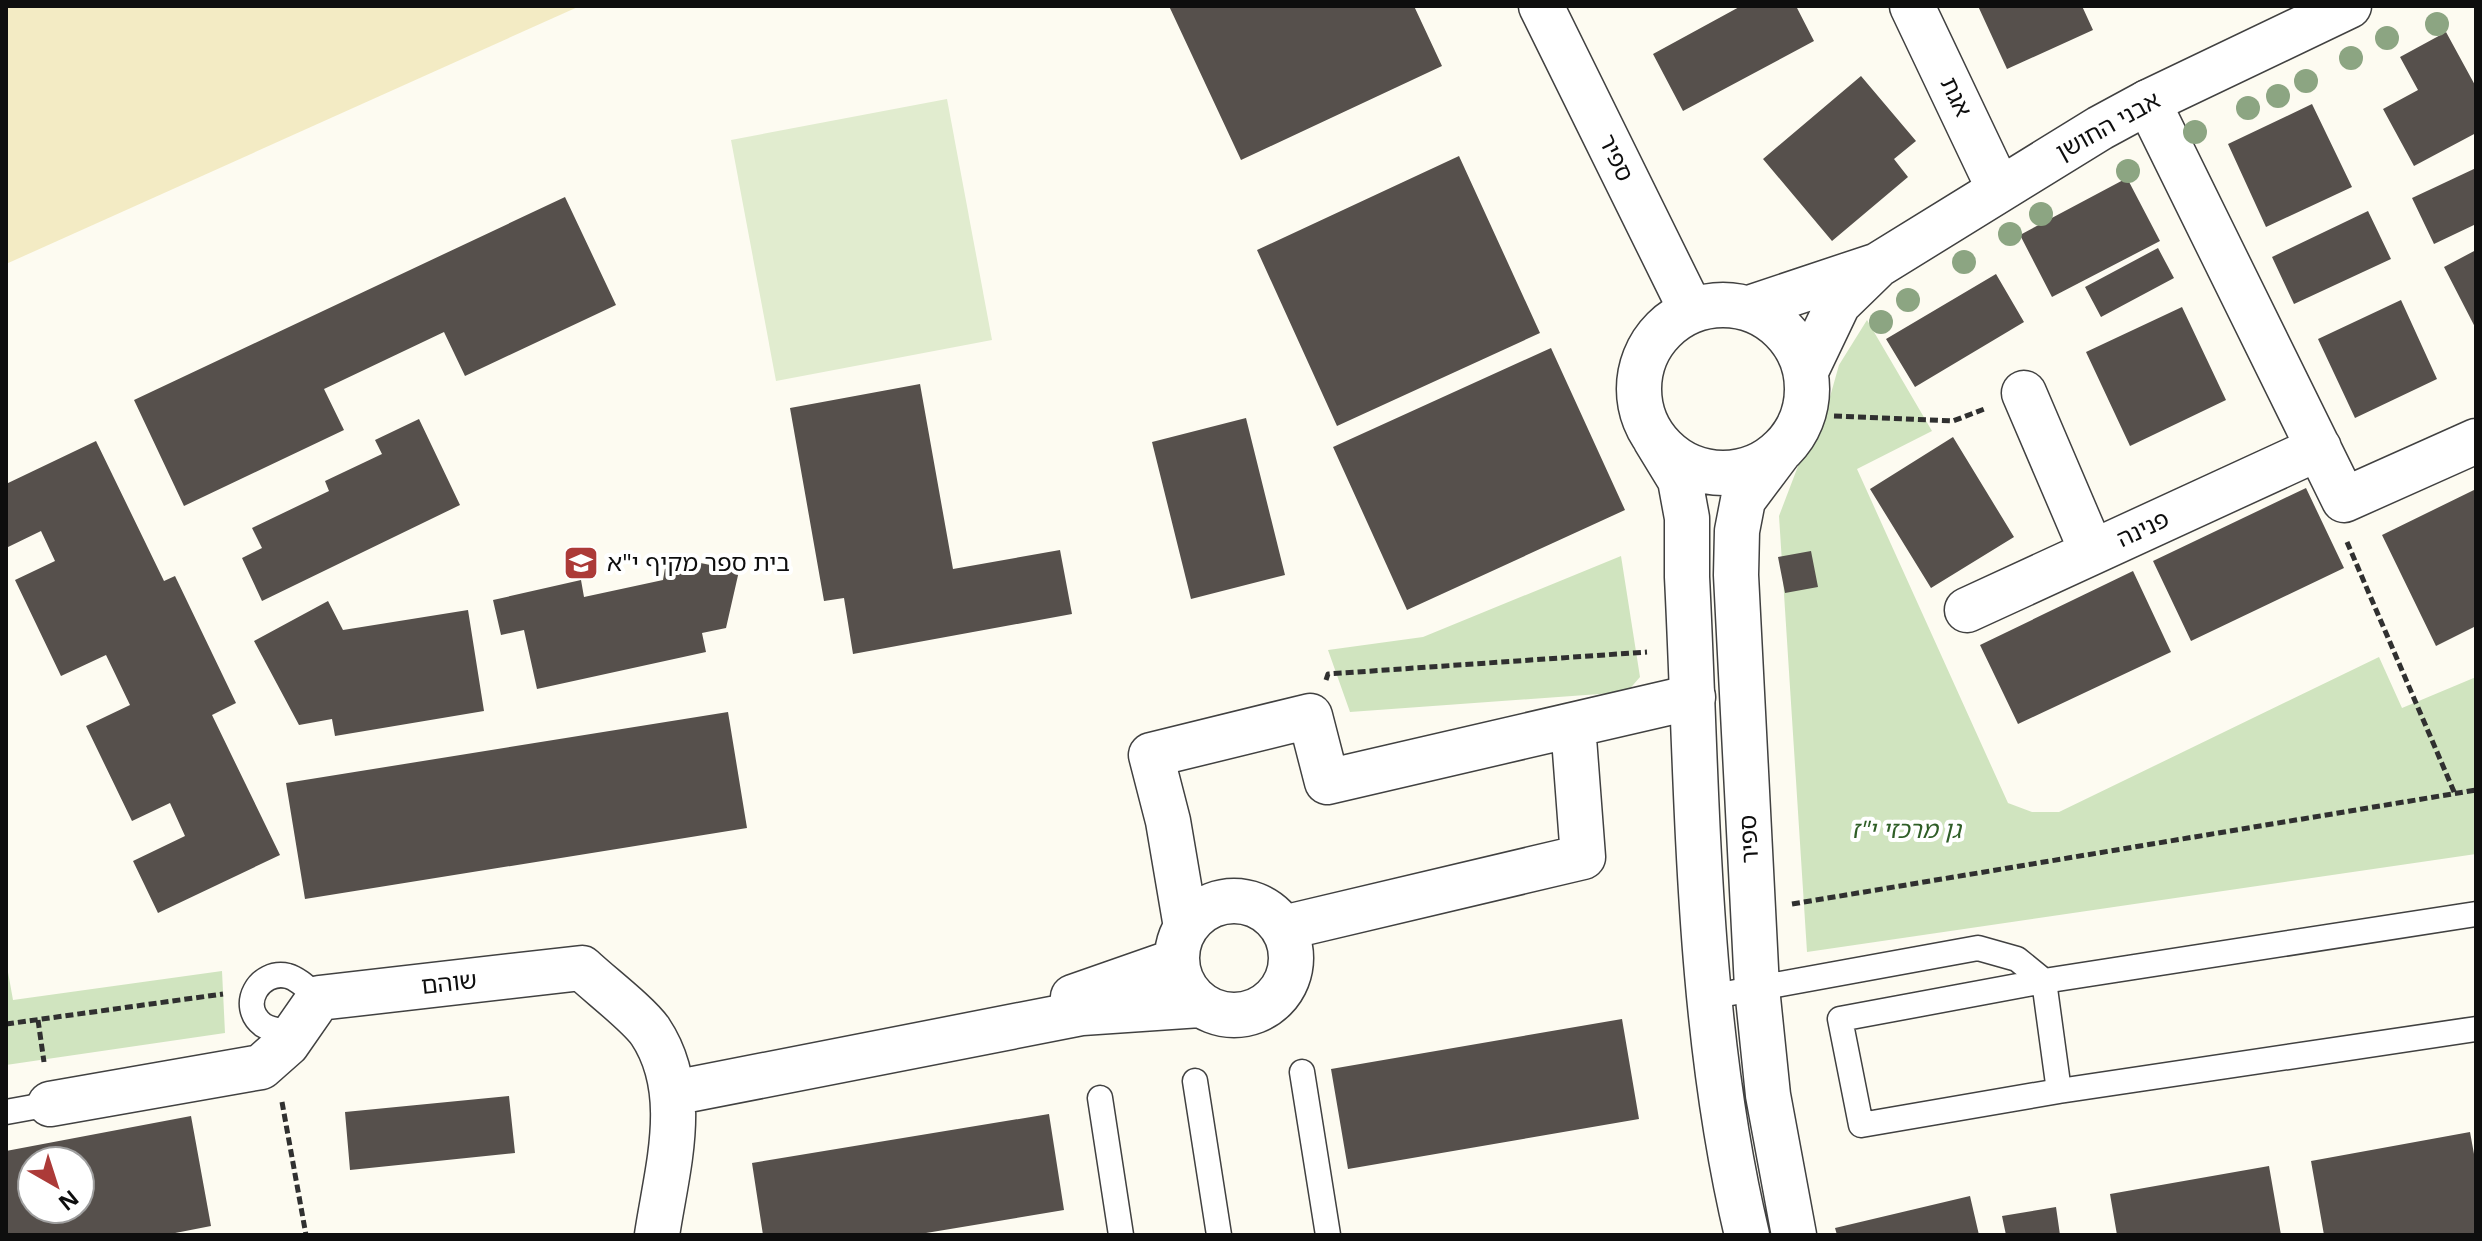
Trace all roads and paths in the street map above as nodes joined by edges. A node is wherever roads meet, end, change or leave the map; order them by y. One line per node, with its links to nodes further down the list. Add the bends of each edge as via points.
1 (1541, 6): 9 (street, ספיר)
2 (1912, 6): 6 (street, אגת)
3 (2349, 6): 4 (street, אבני החושן)
4 (2300, 16): 5 (street, אבני החושן)
5 (2148, 102): 6 (street, אבני החושן); 15 (street)
6 (1999, 189): 7 (street, אבני החושן)
7 (1878, 265): 8 (street, אבני החושן); 10 (street, אבני החושן, via 1838,304)
8 (1749, 308): 9 (street, via 1720,304); 10 (street, via 1775,322 1795,344)
9 (1691, 310): 13 (street, via 1652,343 1641,366 1638,392)
10 (1806, 371): 16 (street, via 1804,416)
11 (2024, 393): 12 (path, via 1953,421); 18 (street)
12 (1834, 416)
13 (1655, 439): 16 (street, via 1675,459 1700,471 1727,474 1755,467); 21 (street, ספיר, via 1680,480 1687,518)
14 (2476, 441): 17 (street)
15 (2319, 448): 17 (street); 18 (street, פנינה)
16 (1779, 452): 31 (street, ספיר, via 1743,500 1737,531)
17 (2344, 500): 25 (path, via 2338,522)
18 (2092, 552): 19 (street, פנינה)
19 (1967, 610)
20 (1649, 652): 22 (path, via 1328,674)
21 (1693, 697): 23 (street); 33 (street, ספיר)
22 (1310, 716): 23 (street, via 1327,782); 29 (street, via 1151,755 1168,821)
23 (1573, 725): 28 (street, via 1583,857)
24 (2476, 790): 25 (path)
25 (2455, 794): 26 (path)
26 (1779, 906)
27 (2476, 914): 30 (lane)
28 (1283, 928): 29 (street, via 1252,904 1212,905 1197,914); 35 (street, via 1291,961 1282,990 1272,1001 1237,1015)
29 (1181, 944): 35 (street, via 1180,977); 41 (street, via 1084,995)
30 (2044, 981): 31 (lane, via 2017,959 1978,948); 42 (lane); 42 (lane, via 1840,1019 1861,1125)
31 (1757, 988): 33 (lane); 52 (street, ספיר, via 1768,1095)
32 (253, 996): 34 (lane, via 259,984 278,975 295,978); 36 (path, via 225,994); 38 (lane, via 256,1017)
33 (1709, 997): 51 (street, ספיר, via 1720,1101)
34 (319, 998): 38 (street); 41 (street, שוהם, via 582,968 649,1031)
35 (1200, 1005): 41 (street, via 1082,1013)
36 (6, 1024)
37 (2476, 1029): 42 (lane)
38 (284, 1045): 44 (street, via 261,1067); 46 (path)
39 (1302, 1072): 50 (lane)
40 (1195, 1081): 49 (lane)
41 (672, 1084): 47 (street, שוהם, via 675,1108)
42 (2059, 1091)
43 (1100, 1098): 48 (lane)
44 (50, 1104): 45 (lane)
45 (6, 1112)
46 (306, 1235)
47 (657, 1235)
48 (1121, 1235)
49 (1219, 1235)
50 (1328, 1235)
51 (1747, 1235)
52 (1794, 1235)

